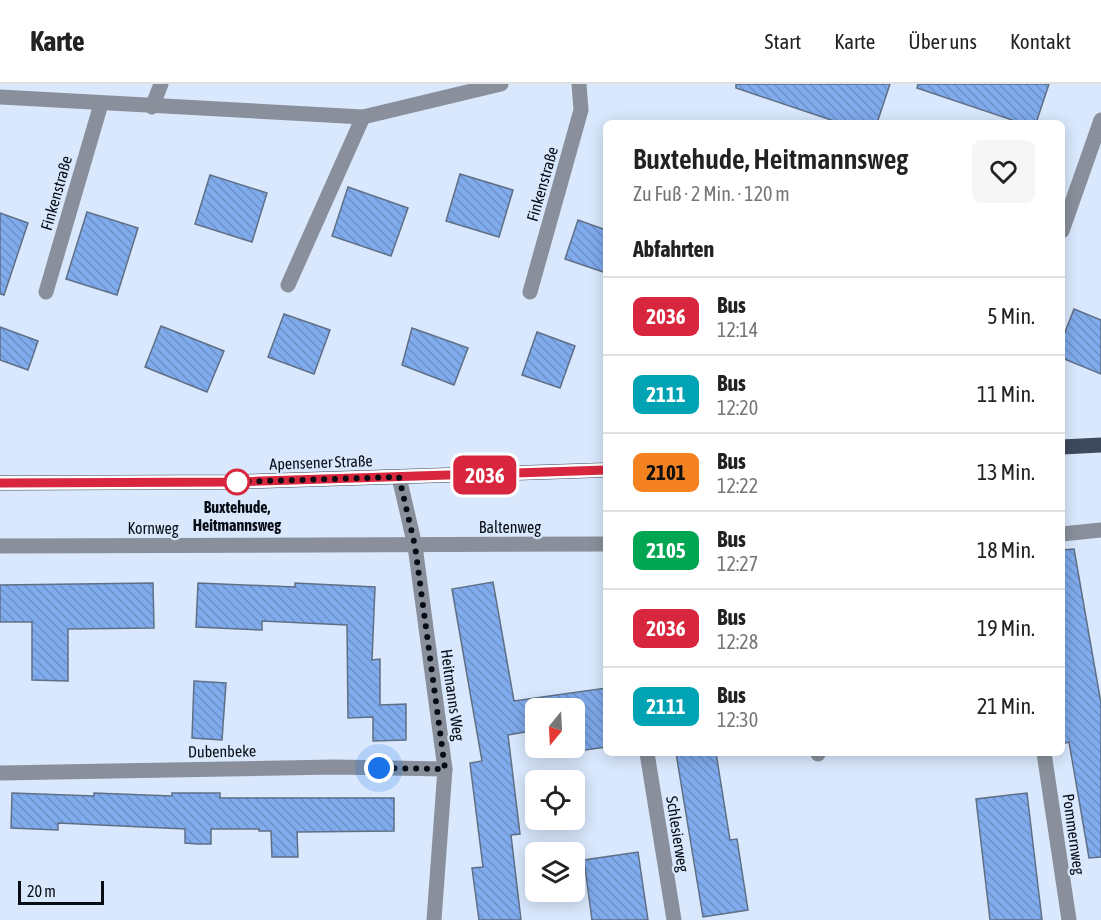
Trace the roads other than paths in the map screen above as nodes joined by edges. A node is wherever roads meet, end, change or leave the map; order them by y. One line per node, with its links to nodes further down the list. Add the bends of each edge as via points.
1 (161, 84): 6 (street)
2 (501, 84): 7 (street)
3 (579, 84): 12 (street, Finkenstraße, via 582,110)
4 (0, 97): 5 (street)
5 (101, 104): 6 (street); 11 (street, Finkenstraße)
6 (152, 107): 7 (street)
7 (363, 117): 10 (street)
8 (1101, 120): 9 (street)
9 (1065, 222)
10 (288, 285)
11 (46, 292)
12 (530, 292)
13 (1101, 445): 14 (main road)
14 (1065, 447)
15 (603, 470): 16 (main road, Apensener Straße)
16 (399, 477): 17 (main road, Apensener Straße); 22 (street, Heitmanns Weg)
17 (0, 483)
18 (1101, 530): 19 (street)
19 (1065, 534)
20 (603, 544): 22 (street, Baltenweg)
21 (0, 546): 22 (street, Kornweg)
22 (415, 546): 25 (street, Heitmanns Weg)
23 (647, 756): 28 (street, Schlesierweg)
24 (1044, 756): 29 (street, Pommernweg)
25 (445, 769): 26 (street, Dubenbeke); 27 (street, Heitmanns Weg)
26 (0, 773)
27 (434, 920)
28 (674, 920)
29 (1069, 920)

